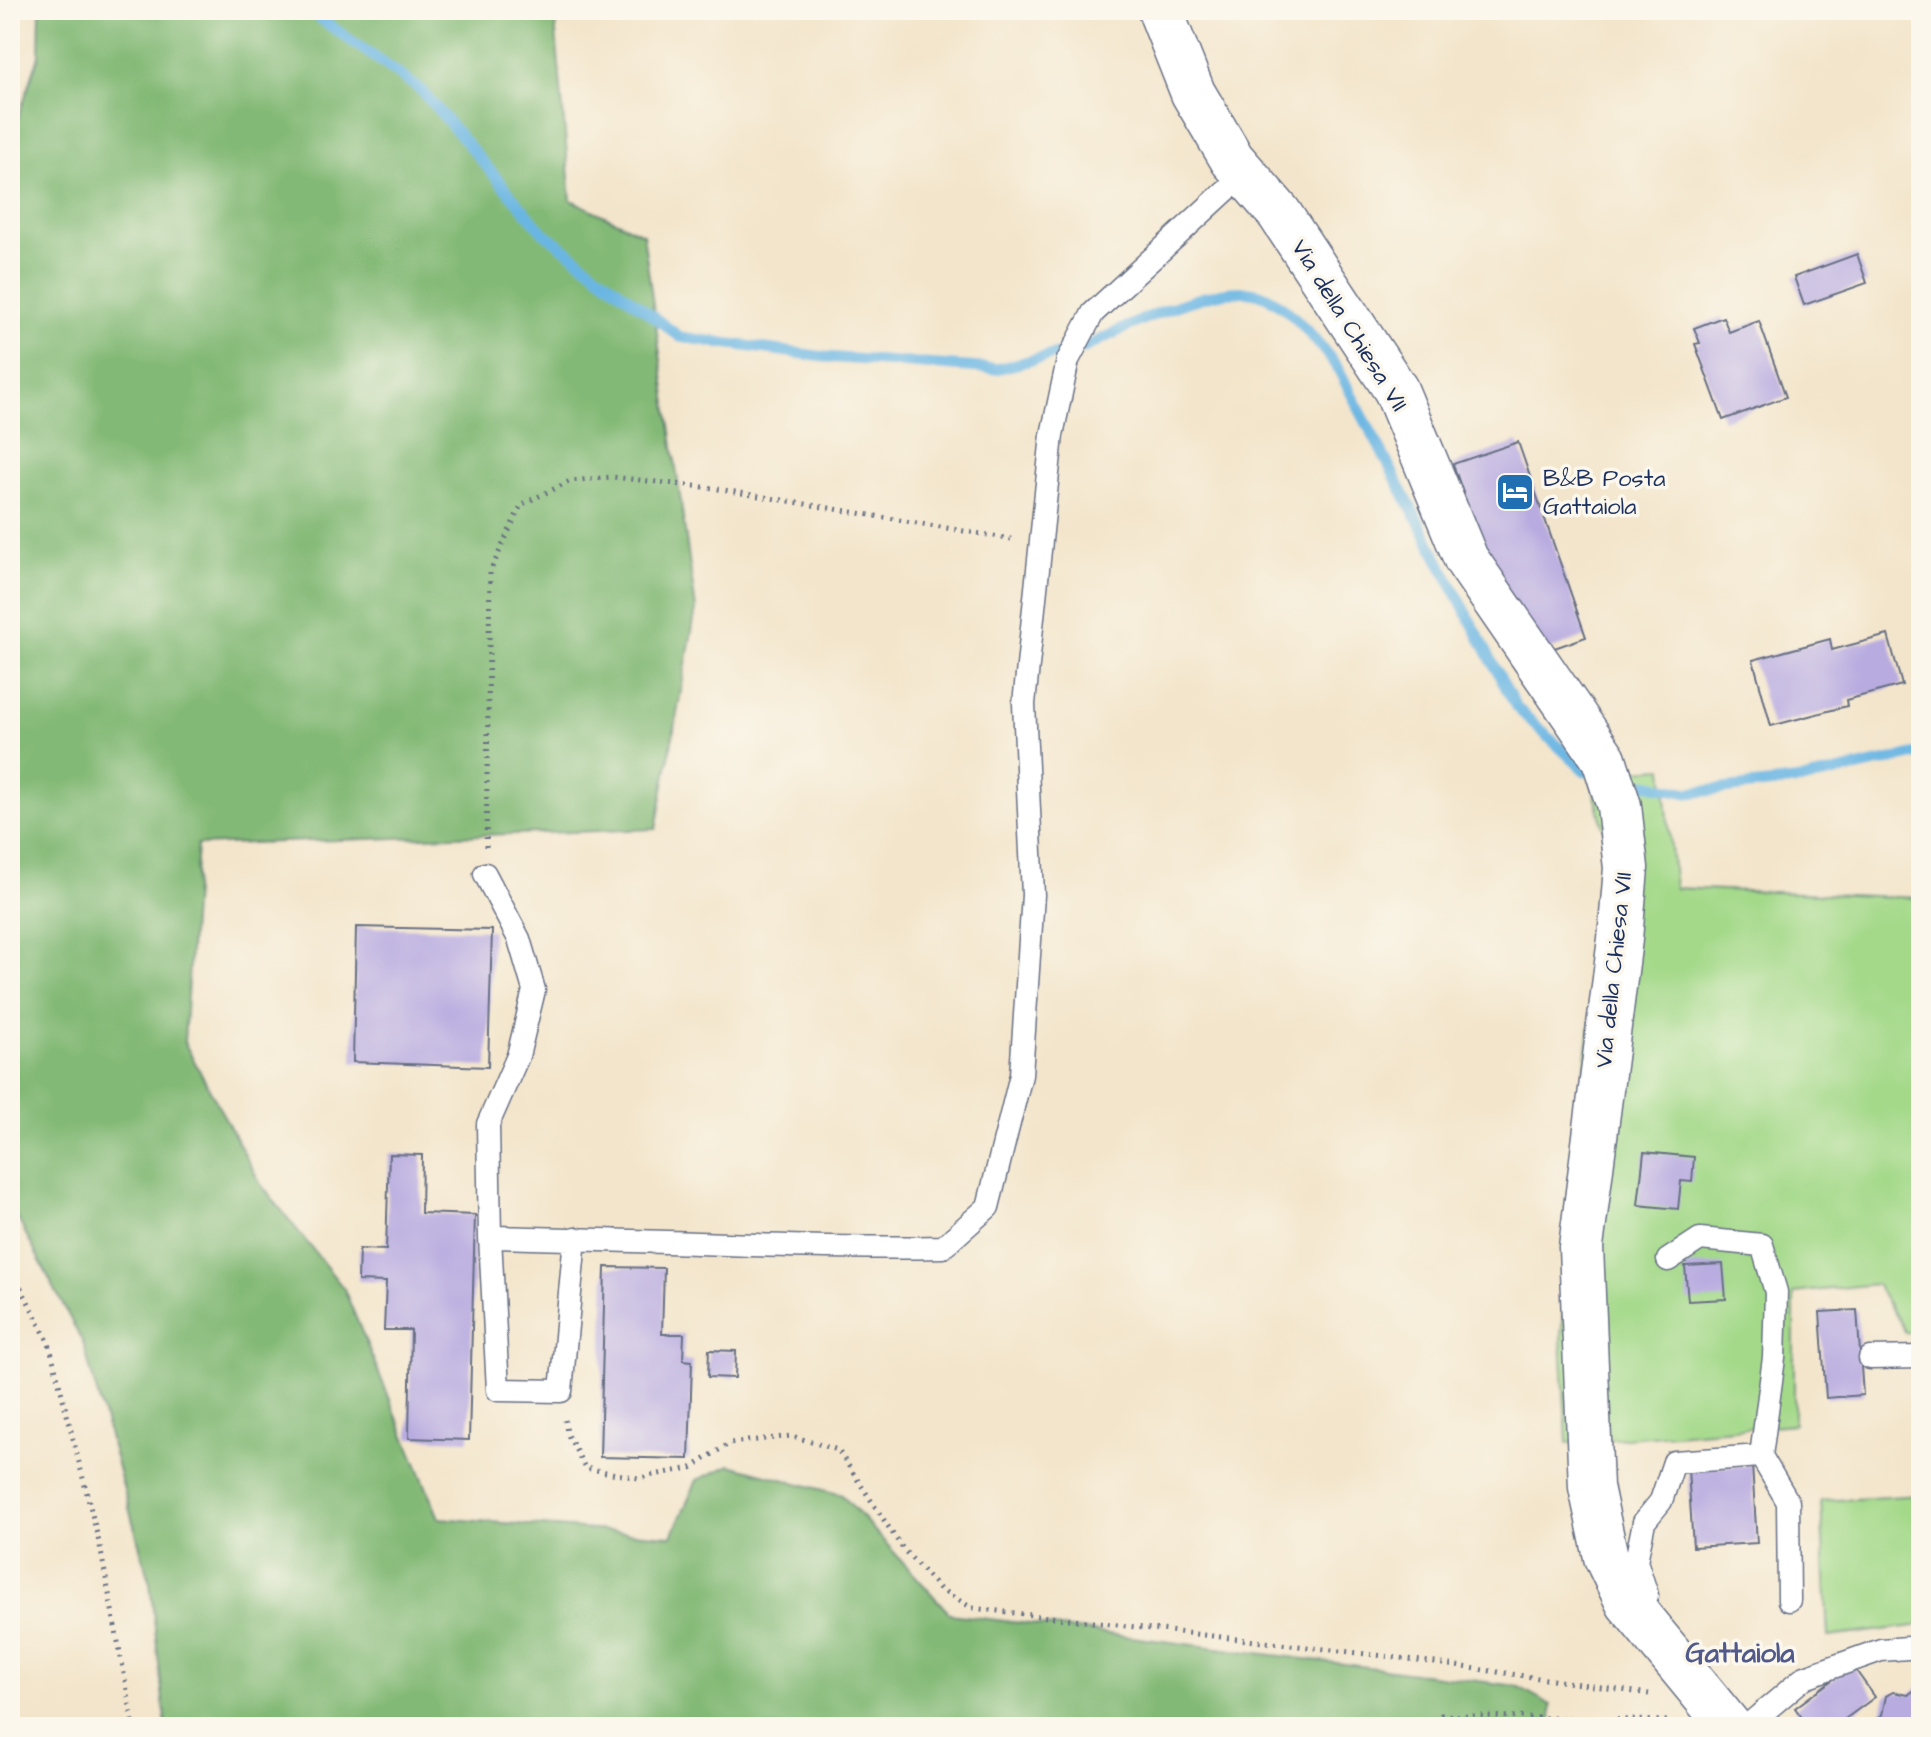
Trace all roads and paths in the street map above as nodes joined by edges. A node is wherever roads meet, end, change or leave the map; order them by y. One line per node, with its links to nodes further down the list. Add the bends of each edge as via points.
1 (20, 10): 3 (path)
2 (1160, 10): 4 (street, Via della Chiesa VII, via 1193,93)
3 (10, 66)
4 (1245, 173): 5 (lane, via 1093,313 1068,360 1052,435); 16 (street, Via della Chiesa VII, via 1279,213 1396,390 1466,559 1604,759 1619,806 1626,868 1581,1247 1583,1350 1591,1487 1606,1557)
5 (1040, 544): 6 (path, via 712,488 612,477 570,481 521,505 490,572); 8 (lane, via 1024,704 1033,895 1021,1075 988,1207 943,1247 852,1249)
6 (485, 874): 7 (lane, via 519,939 534,990 518,1056 488,1124)
7 (490, 1237): 8 (lane); 13 (lane, via 498,1390)
8 (575, 1238): 13 (lane)
9 (1668, 1260): 14 (lane, via 1700,1239 1762,1245 1776,1292 1774,1358)
10 (10, 1266): 19 (path, via 49,1343 100,1546)
11 (1921, 1357): 12 (lane)
12 (1870, 1358)
13 (561, 1391): 18 (path, via 567,1433 585,1468 638,1478 691,1468 730,1443 792,1436 838,1450 903,1549 940,1589 972,1608 1401,1658)
14 (1761, 1456): 15 (lane, via 1788,1502); 16 (lane, via 1674,1462 1661,1501 1644,1522 1636,1561 1647,1595)
15 (1789, 1600)
16 (1641, 1620): 18 (street, Via della Chiesa VII)
17 (1921, 1647): 21 (lane, via 1881,1650 1805,1677)
18 (1708, 1717): 20 (path, via 1441,1715)
19 (134, 1727)
20 (1430, 1727)
21 (1746, 1727)

